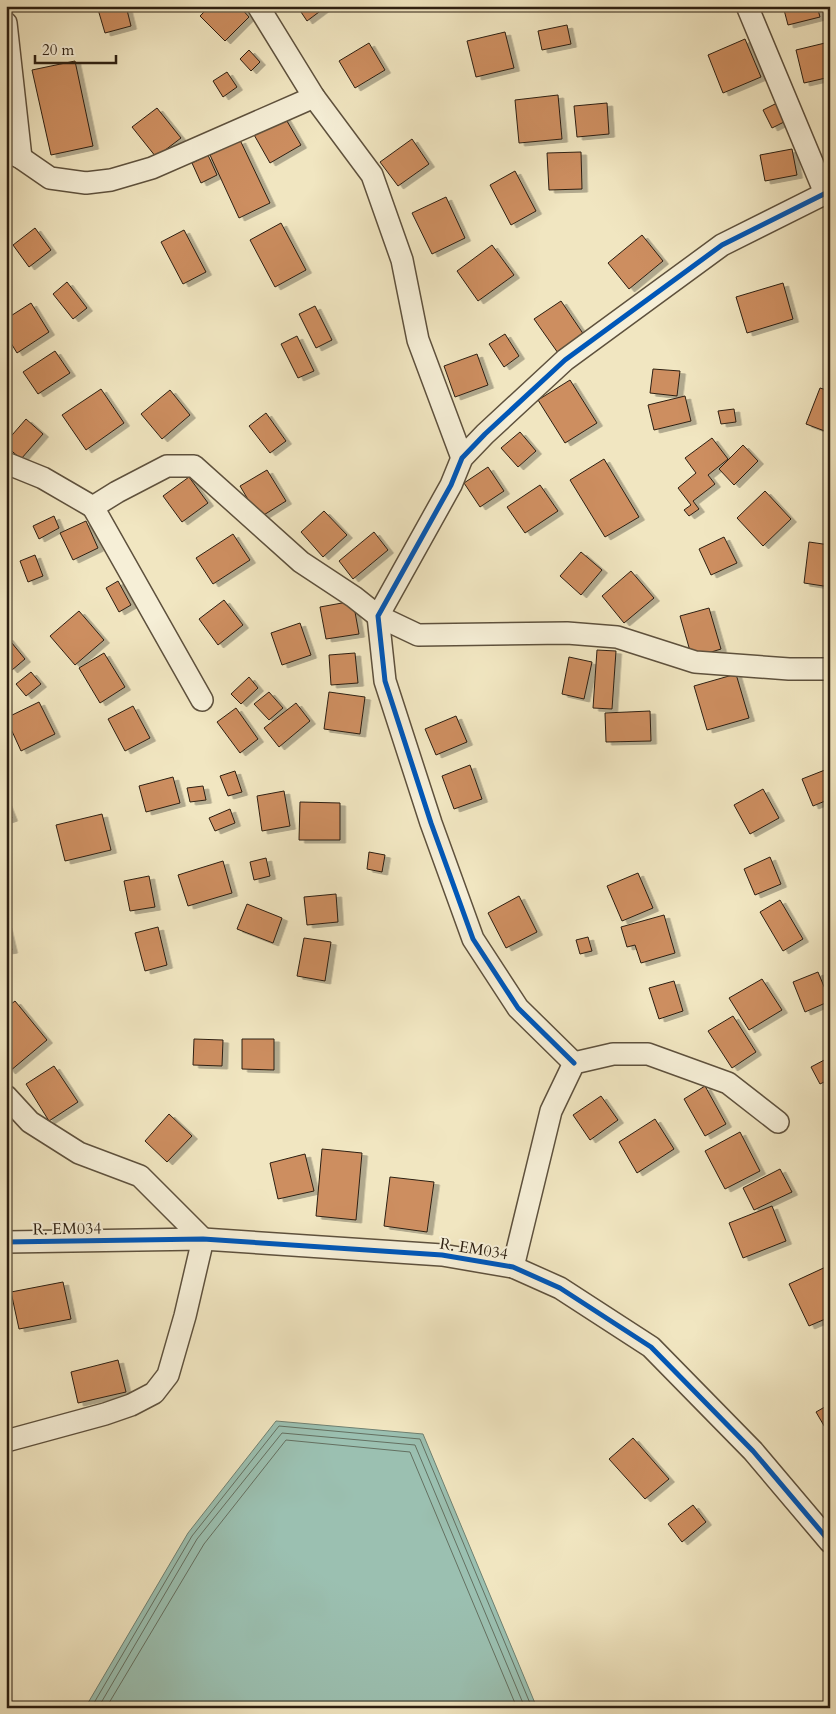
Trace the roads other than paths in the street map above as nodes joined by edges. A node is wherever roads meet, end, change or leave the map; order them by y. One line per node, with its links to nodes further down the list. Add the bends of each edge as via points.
1 (258, 6): 4 (street)
2 (747, 6): 6 (street)
3 (6, 24): 5 (street)
4 (314, 97): 5 (street, via 152,168 111,180 86,183 50,178); 7 (street, via 372,175 402,260 418,340)
5 (14, 155)
6 (828, 192): 7 (street, via 722,245 565,360)
7 (462, 458): 10 (street, via 451,485)
8 (6, 463): 9 (street, via 43,478)
9 (93, 507): 10 (street, via 166,466 194,466 301,562); 12 (street)
10 (378, 616): 11 (street, via 418,635 567,633 616,637 695,662); 13 (street, via 385,681 431,823 474,939 518,1008)
11 (830, 669)
12 (202, 700)
13 (574, 1063): 15 (street, via 613,1054 648,1054 728,1083); 18 (street, via 551,1111)
14 (6, 1096): 16 (street, via 30,1122 79,1153 140,1176)
15 (778, 1122)
16 (203, 1239): 17 (street, R. EM034); 18 (street, R. EM034, via 442,1254); 19 (street, via 168,1375 154,1393 131,1406)
17 (6, 1242)
18 (513, 1267): 20 (street, R. EM034, via 560,1288 651,1347 754,1451)
19 (6, 1441)
20 (830, 1542)

